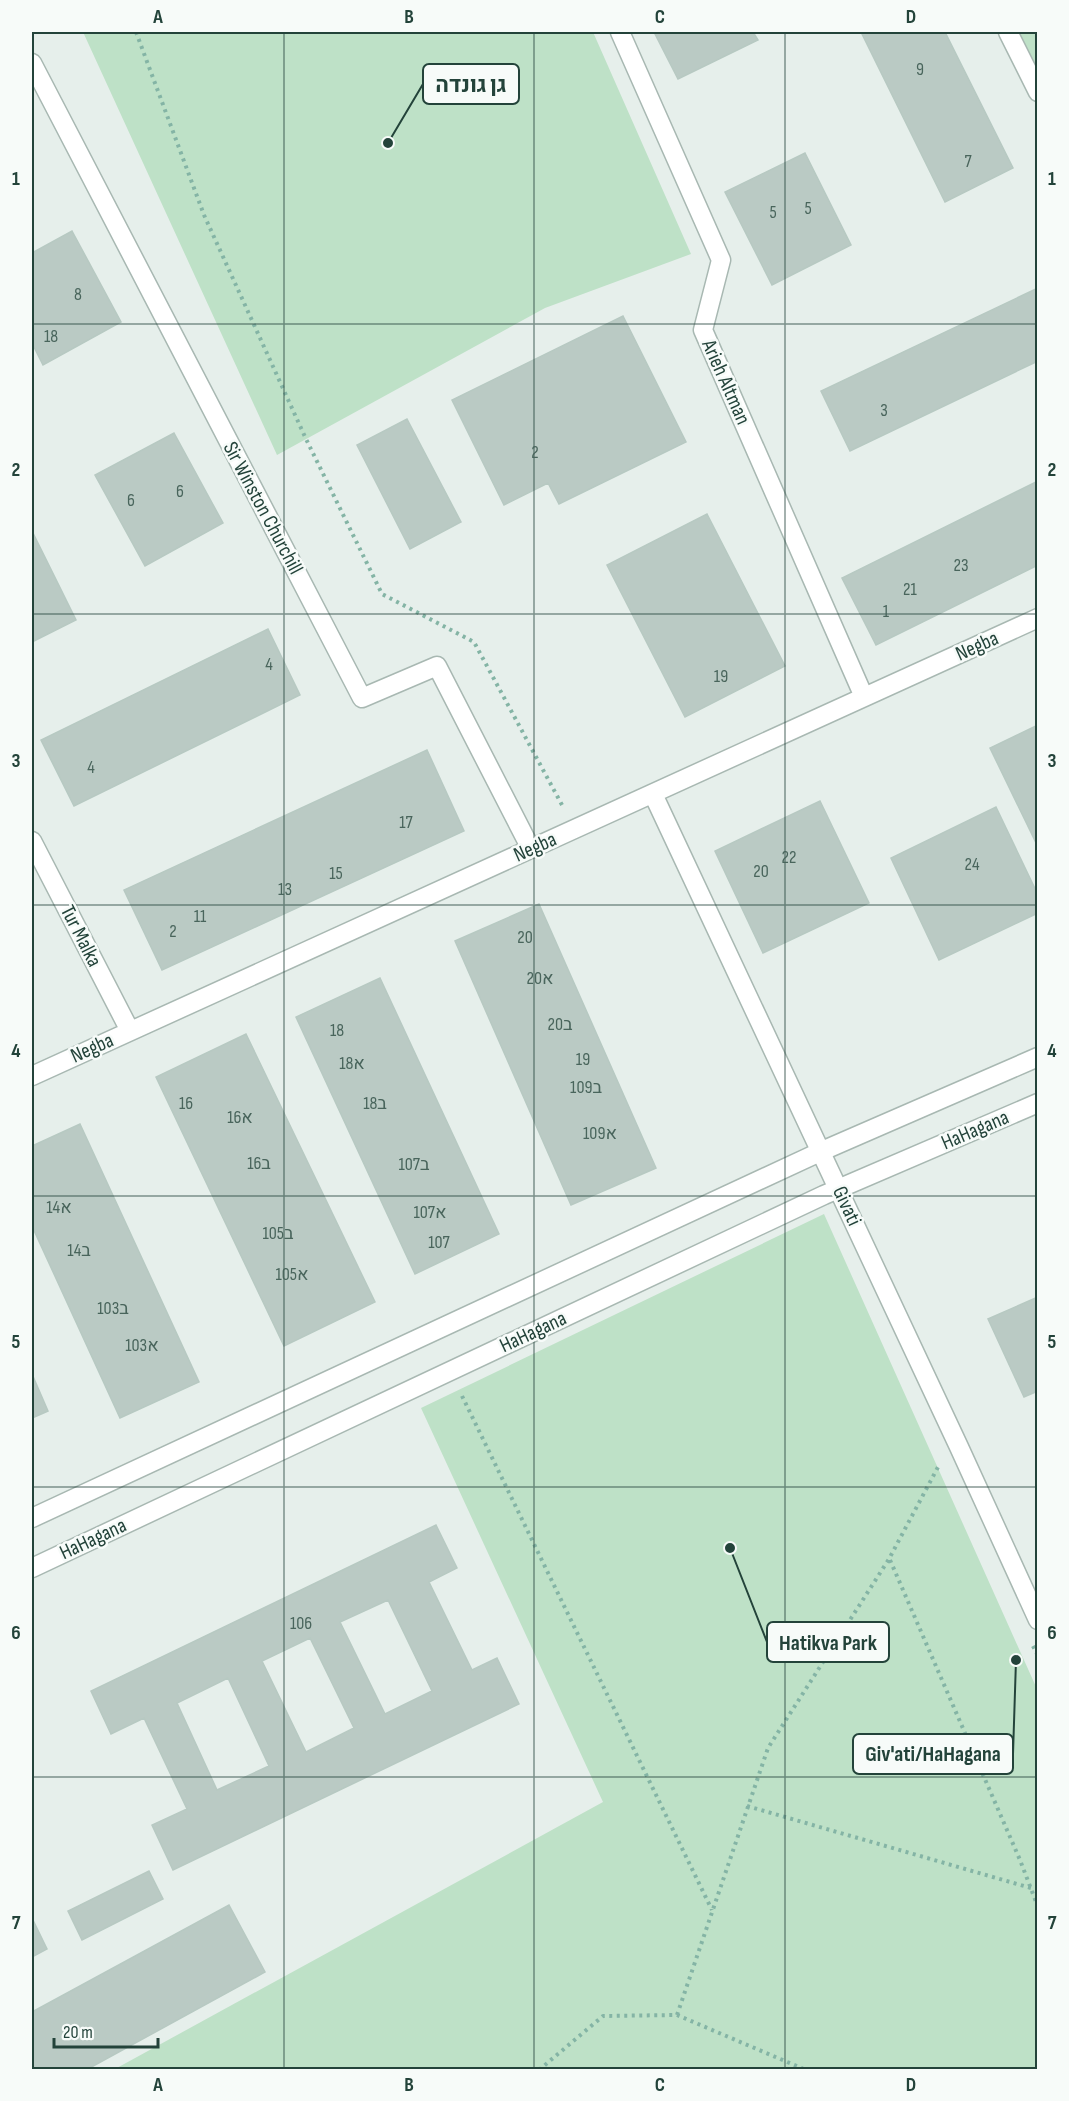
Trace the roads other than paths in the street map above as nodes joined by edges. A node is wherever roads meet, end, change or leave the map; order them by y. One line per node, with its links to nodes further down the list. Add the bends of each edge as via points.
1 (620, 32): 6 (street, Arieh Altman, via 722,260 703,330)
2 (1008, 32): 4 (street)
3 (32, 63): 9 (street, Sir Winston Churchill, via 362,698 437,666)
4 (1038, 92)
5 (1038, 618): 6 (street, Negba)
6 (864, 697): 7 (street, Negba)
7 (653, 794): 9 (street, Negba); 14 (street, Givati)
8 (32, 841): 10 (street, Tur Malka)
9 (531, 849): 10 (street, Negba)
10 (130, 1031): 12 (street, Negba)
11 (1038, 1057): 14 (street, HaHagana)
12 (32, 1076)
13 (1038, 1103): 15 (street, HaHagana)
14 (822, 1151): 15 (street, Givati); 16 (street, HaHagana)
15 (839, 1189): 17 (street, HaHagana); 18 (street, Givati)
16 (32, 1518)
17 (32, 1568)
18 (1038, 1620)

